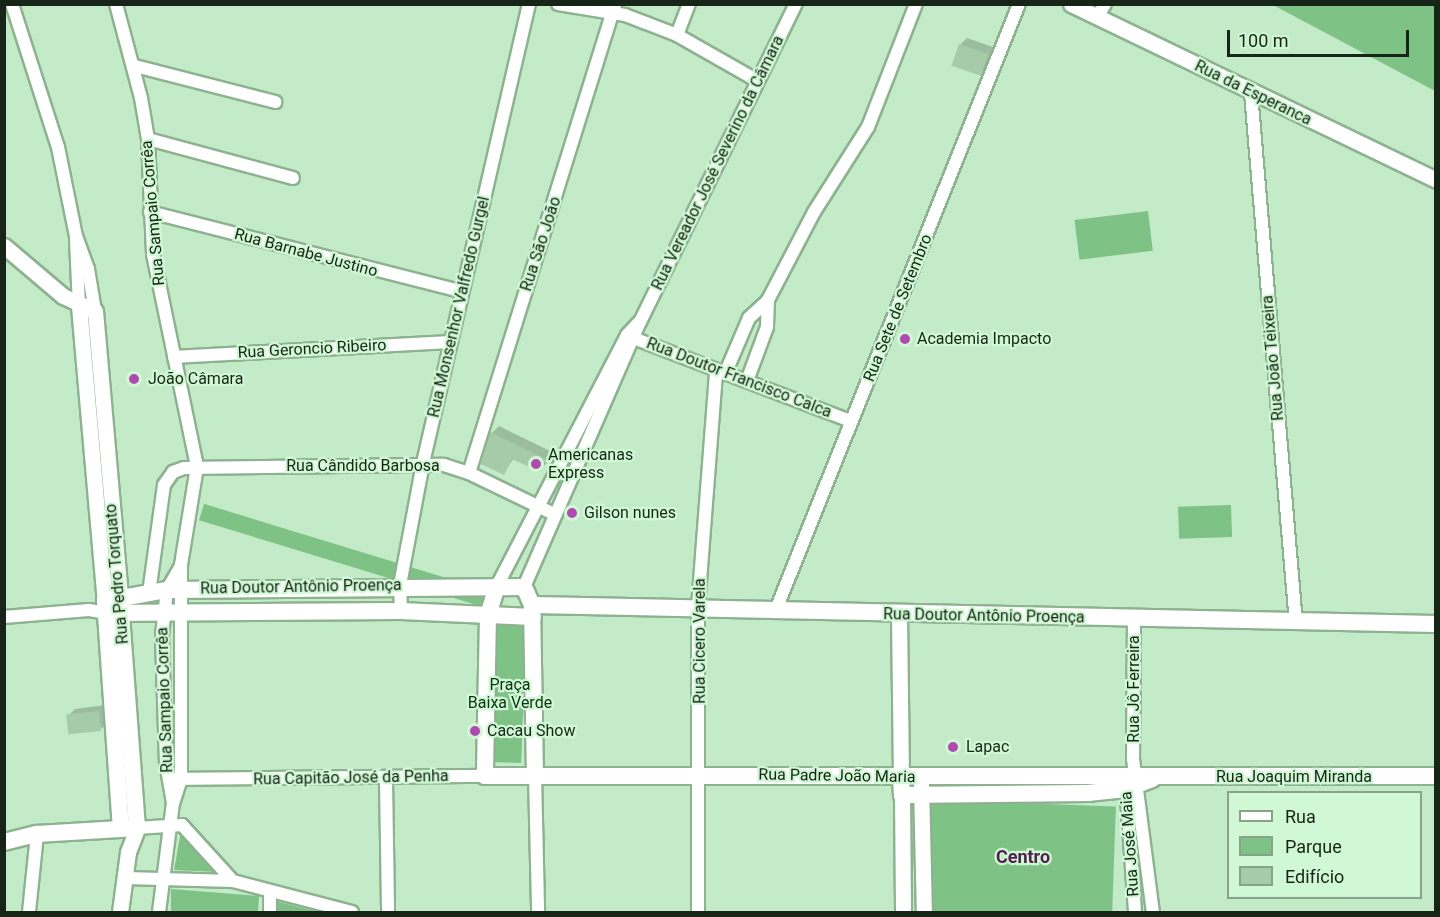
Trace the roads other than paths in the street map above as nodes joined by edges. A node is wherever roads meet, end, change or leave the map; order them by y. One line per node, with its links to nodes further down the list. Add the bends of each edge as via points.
1 (12, 4): 21 (street, Rua Pedro Torquato, via 58,147)
2 (116, 4): 13 (street, Rua Sampaio Corrêa)
3 (529, 4): 23 (street, Rua Monsenhor Valfredo Gurgel)
4 (558, 4): 10 (street)
5 (689, 4): 12 (street)
6 (796, 4): 14 (street, Rua Vereador José Severino da Câmara)
7 (916, 4): 24 (street, via 868,127 814,212)
8 (1019, 4): 32 (street, Rua Sete de Setembro)
9 (1071, 4): 11 (street, Rua da Esperanca)
10 (616, 9): 12 (street); 36 (street, Rua São João)
11 (1101, 11): 15 (street, Rua da Esperanca)
12 (677, 35): 14 (street)
13 (135, 66): 16 (street); 17 (street, Rua Sampaio Corrêa)
14 (758, 81): 27 (street, Rua Vereador José Severino da Câmara)
15 (1251, 93): 19 (street, Rua da Esperanca); 55 (street, Rua João Teixeira)
16 (275, 102)
17 (148, 140): 18 (street); 20 (street, Rua Sampaio Corrêa)
18 (292, 178)
19 (1436, 180)
20 (150, 212): 23 (street, Rua Barnabe Justino); 29 (street, Rua Sampaio Corrêa, via 153,254)
21 (76, 236): 25 (street, Rua Pedro Torquato); 26 (street, Rua Pedro Torquato, via 88,269)
22 (4, 246): 25 (street)
23 (461, 291): 28 (street, Rua Monsenhor Valfredo Gurgel)
24 (768, 300): 30 (street, Rua Cicero Varela, via 749,318); 31 (street, via 766,327)
25 (79, 306): 26 (street); 44 (street, Rua Pedro Torquato)
26 (95, 311): 44 (street, Rua Pedro Torquato)
27 (631, 337): 30 (street, Rua Doutor Francisco Calca); 33 (street, Rua Vereador José Severino da Câmara)
28 (449, 342): 29 (street, Rua Geroncio Ribeiro); 34 (street, Rua Monsenhor Valfredo Gurgel)
29 (174, 357): 35 (street, Rua Sampaio Corrêa)
30 (720, 372): 31 (street, Rua Doutor Francisco Calca); 45 (street, Rua Cicero Varela)
31 (747, 381): 32 (street, Rua Doutor Francisco Calca)
32 (851, 421): 50 (street, Rua Sete de Setembro)
33 (585, 428): 37 (street, Rua Vereador José Severino da Câmara); 38 (street, Rua Vereador José Severino da Câmara)
34 (423, 463): 35 (street, Rua Cândido Barbosa); 36 (street, Rua Cândido Barbosa); 39 (street, Rua Monsenhor Valfredo Gurgel)
35 (196, 467): 42 (street, Rua Sampaio Corrêa); 43 (street, via 173,472 164,485)
36 (469, 473): 37 (street, Rua Cândido Barbosa)
37 (538, 506): 38 (street, Rua Cândido Barbosa); 40 (street, Rua Vereador José Severino da Câmara)
38 (554, 514): 41 (street, Rua Vereador José Severino da Câmara)
39 (400, 585): 40 (main road, Rua Doutor Antônio Proença); 42 (main road, Rua Doutor Antônio Proença); 46 (street, Rua Monsenhor Valfredo Gurgel)
40 (497, 586): 41 (main road); 52 (main road)
41 (524, 587): 48 (main road)
42 (175, 589): 43 (main road, Rua Doutor Antônio Proença); 47 (street, Rua Sampaio Corrêa); 49 (street, Rua Sampaio Corrêa)
43 (148, 593): 44 (main road, Rua Doutor Antônio Proença)
44 (108, 607): 47 (main road, Rua Doutor Antônio Proença); 53 (street); 72 (main road, Rua Pedro Torquato, via 119,688)
45 (698, 607): 48 (main road, Rua Doutor Antônio Proença); 50 (main road, Rua Doutor Antônio Proença); 58 (street, Rua Cicero Varela)
46 (401, 610): 49 (main road, Rua Doutor Antônio Proença); 52 (main road, Rua Doutor Antônio Proença)
47 (164, 611): 49 (main road, Rua Doutor Antônio Proença); 64 (street, Rua Sampaio Corrêa)
48 (533, 611): 52 (main road); 57 (main road)
49 (182, 612): 65 (street, Rua Sampaio Corrêa)
50 (775, 612): 51 (main road, Rua Doutor Antônio Proença)
51 (899, 614): 54 (main road, Rua Doutor Antônio Proença); 61 (street)
52 (488, 615): 59 (main road)
53 (4, 617)
54 (1134, 619): 55 (main road, Rua Doutor Antônio Proença); 63 (street, Rua Jô Ferreira)
55 (1296, 623): 56 (main road, Rua Doutor Antônio Proença)
56 (1436, 624)
57 (535, 775): 58 (main road, Rua Padre João Maria); 59 (main road, Rua Capitão José da Penha); 87 (street)
58 (700, 775): 61 (main road, Rua Padre João Maria); 88 (street, Rua Cicero Varela)
59 (484, 776): 66 (street, Rua Capitão José da Penha)
60 (1436, 776): 63 (main road, Rua Joaquim Miranda)
61 (901, 777): 62 (main road, Rua Padre João Maria); 68 (main road)
62 (921, 777): 67 (main road, Rua Padre João Maria); 69 (street)
63 (1136, 777): 67 (main road, Rua Joaquim Miranda); 91 (street, Rua José Maia); 92 (street)
64 (167, 779): 65 (street, Rua Capitão José da Penha); 70 (street, Rua Sampaio Corrêa)
65 (181, 779): 66 (street, Rua Capitão José da Penha); 70 (street, Rua Sampaio Corrêa)
66 (386, 780): 86 (street)
67 (1022, 785): 69 (main road)
68 (902, 795): 69 (main road); 74 (street)
69 (921, 795): 75 (street)
70 (173, 803): 71 (street, Rua Sampaio Corrêa)
71 (173, 823): 72 (street); 78 (street, Rua Sampaio Corrêa); 79 (street, via 189,830)
72 (129, 828): 73 (main road); 77 (street, Rua Pedro Torquato)
73 (37, 834): 76 (main road); 81 (street)
74 (902, 841): 75 (street); 89 (street)
75 (923, 841): 90 (street)
76 (4, 842)
77 (126, 878): 78 (street); 82 (street, Rua Pedro Torquato)
78 (164, 880): 79 (street); 83 (street, Rua Sampaio Corrêa)
79 (233, 881): 80 (street)
80 (270, 892): 84 (street); 85 (street)
81 (29, 912)
82 (120, 912)
83 (159, 912)
84 (270, 912)
85 (352, 912)
86 (388, 912)
87 (538, 912)
88 (698, 912)
89 (903, 912)
90 (924, 912)
91 (1136, 912)
92 (1153, 912)

